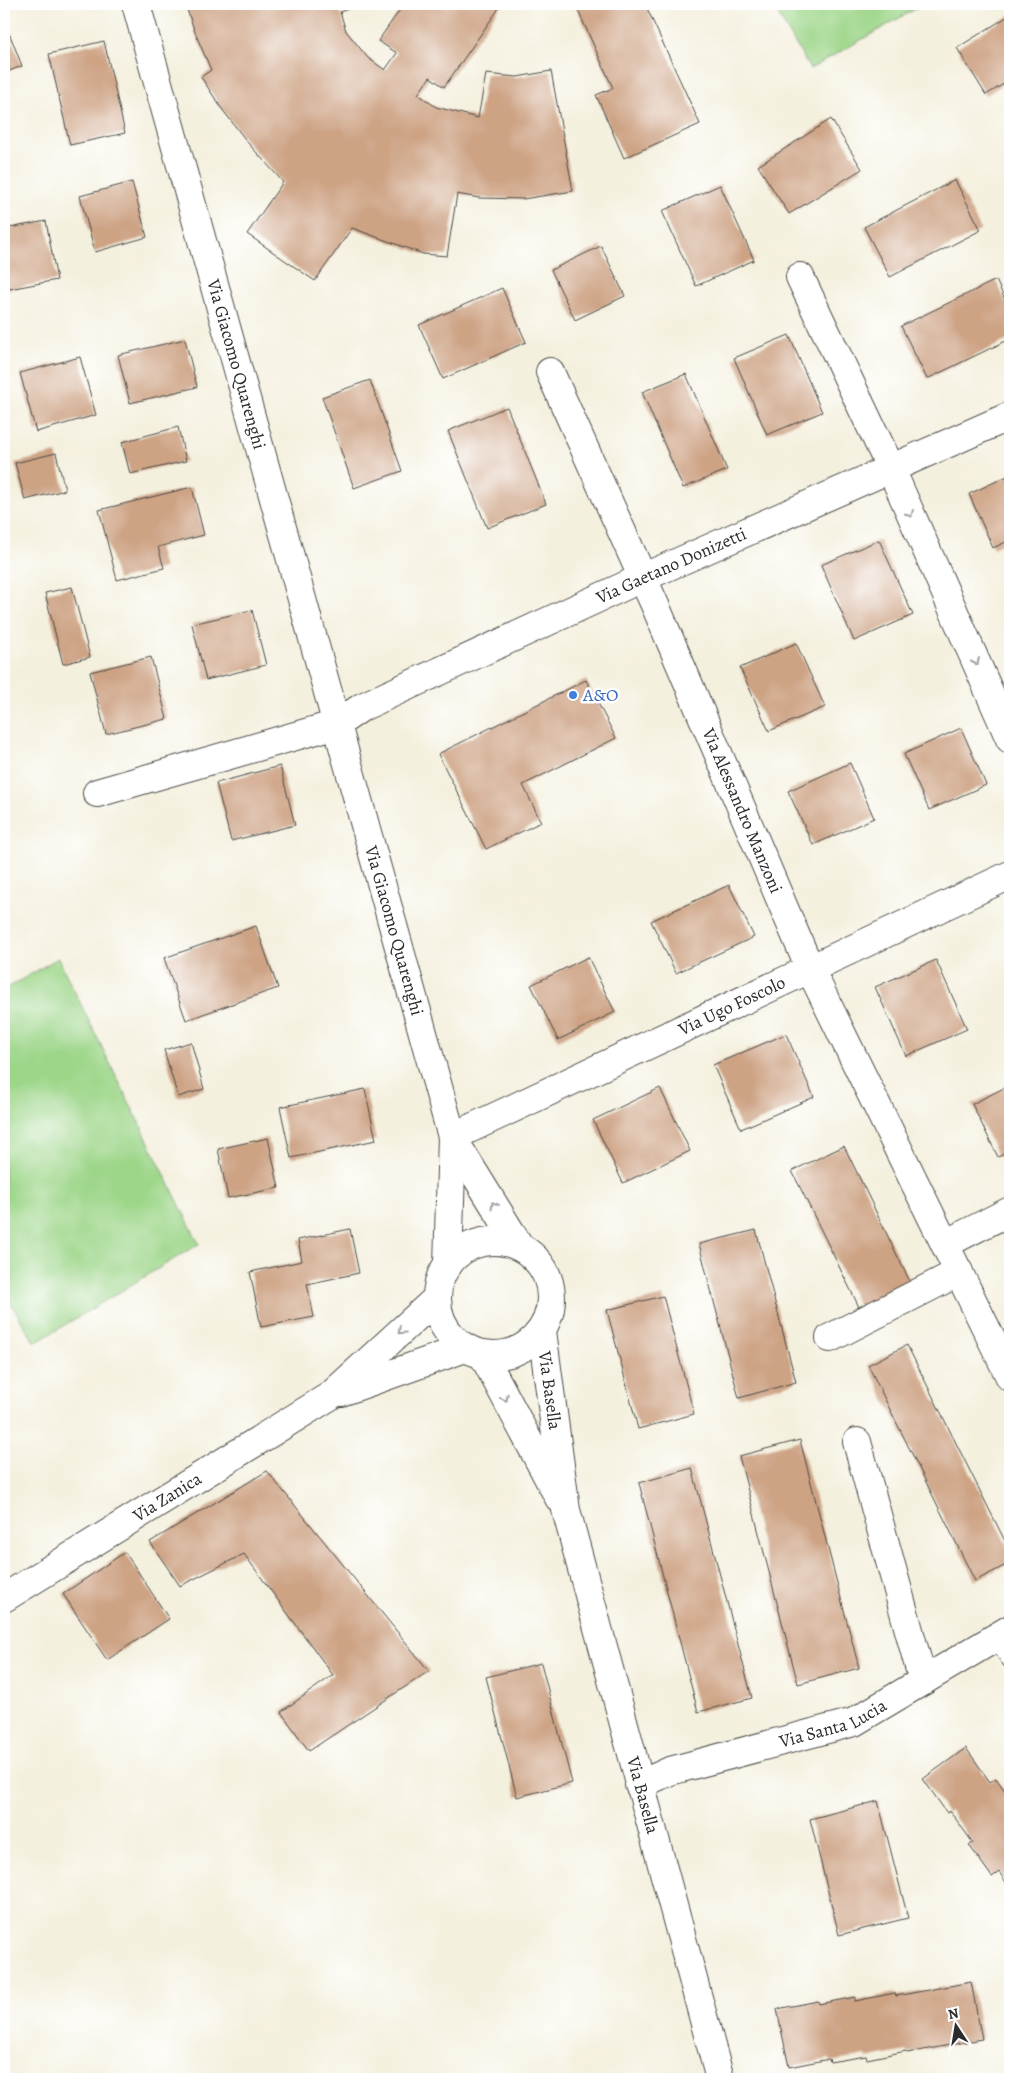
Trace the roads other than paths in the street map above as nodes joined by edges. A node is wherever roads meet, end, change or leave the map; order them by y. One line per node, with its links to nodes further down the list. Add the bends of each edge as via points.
1 (136, 4): 7 (street, Via Giacomo Quarenghi)
2 (800, 277): 5 (street)
3 (550, 372): 6 (street, Via Alessandro Manzoni)
4 (1010, 416): 5 (street, Via Gaetano Donizetti)
5 (891, 469): 6 (street, Via Gaetano Donizetti); 8 (street, one-way to 8)
6 (642, 578): 7 (street, Via Gaetano Donizetti, via 362,707); 11 (street, Via Alessandro Manzoni)
7 (337, 724): 9 (street); 12 (street, Via Giacomo Quarenghi)
8 (1010, 738)
9 (97, 793)
10 (1010, 875): 11 (street, Via Ugo Foscolo)
11 (810, 969): 12 (street, Via Ugo Foscolo); 14 (street, Via Alessandro Manzoni)
12 (452, 1137): 15 (street, Via Giacomo Quarenghi, one-way to 12); 16 (street, Via Giacomo Quarenghi)
13 (1010, 1211): 14 (street)
14 (945, 1244): 17 (street, Via Alessandro Manzoni)
15 (520, 1247): 16 (street, via 488,1241 473,1245); 19 (street, via 536,1258 547,1274 552,1293 550,1313)
16 (448, 1265): 18 (street, via 440,1280)
17 (959, 1272): 20 (street); 22 (street, Via Alessandro Manzoni)
18 (437, 1298): 21 (street, via 438,1312 453,1339); 23 (street, Via Zanica, one-way to 23)
19 (542, 1331): 21 (street, via 530,1343 500,1356); 25 (street, Via Basella)
20 (830, 1338)
21 (474, 1351): 23 (street, Via Zanica); 25 (street, Via Basella, one-way to 25)
22 (1010, 1377)
23 (330, 1396): 26 (street, Via Zanica)
24 (857, 1442): 28 (street)
25 (566, 1510): 29 (street, Via Basella)
26 (4, 1598)
27 (1006, 1641): 28 (street, Via Santa Lucia)
28 (923, 1681): 29 (street, Via Santa Lucia, via 854,1722 670,1770)
29 (639, 1785): 30 (street, Via Basella)
30 (720, 2079)

